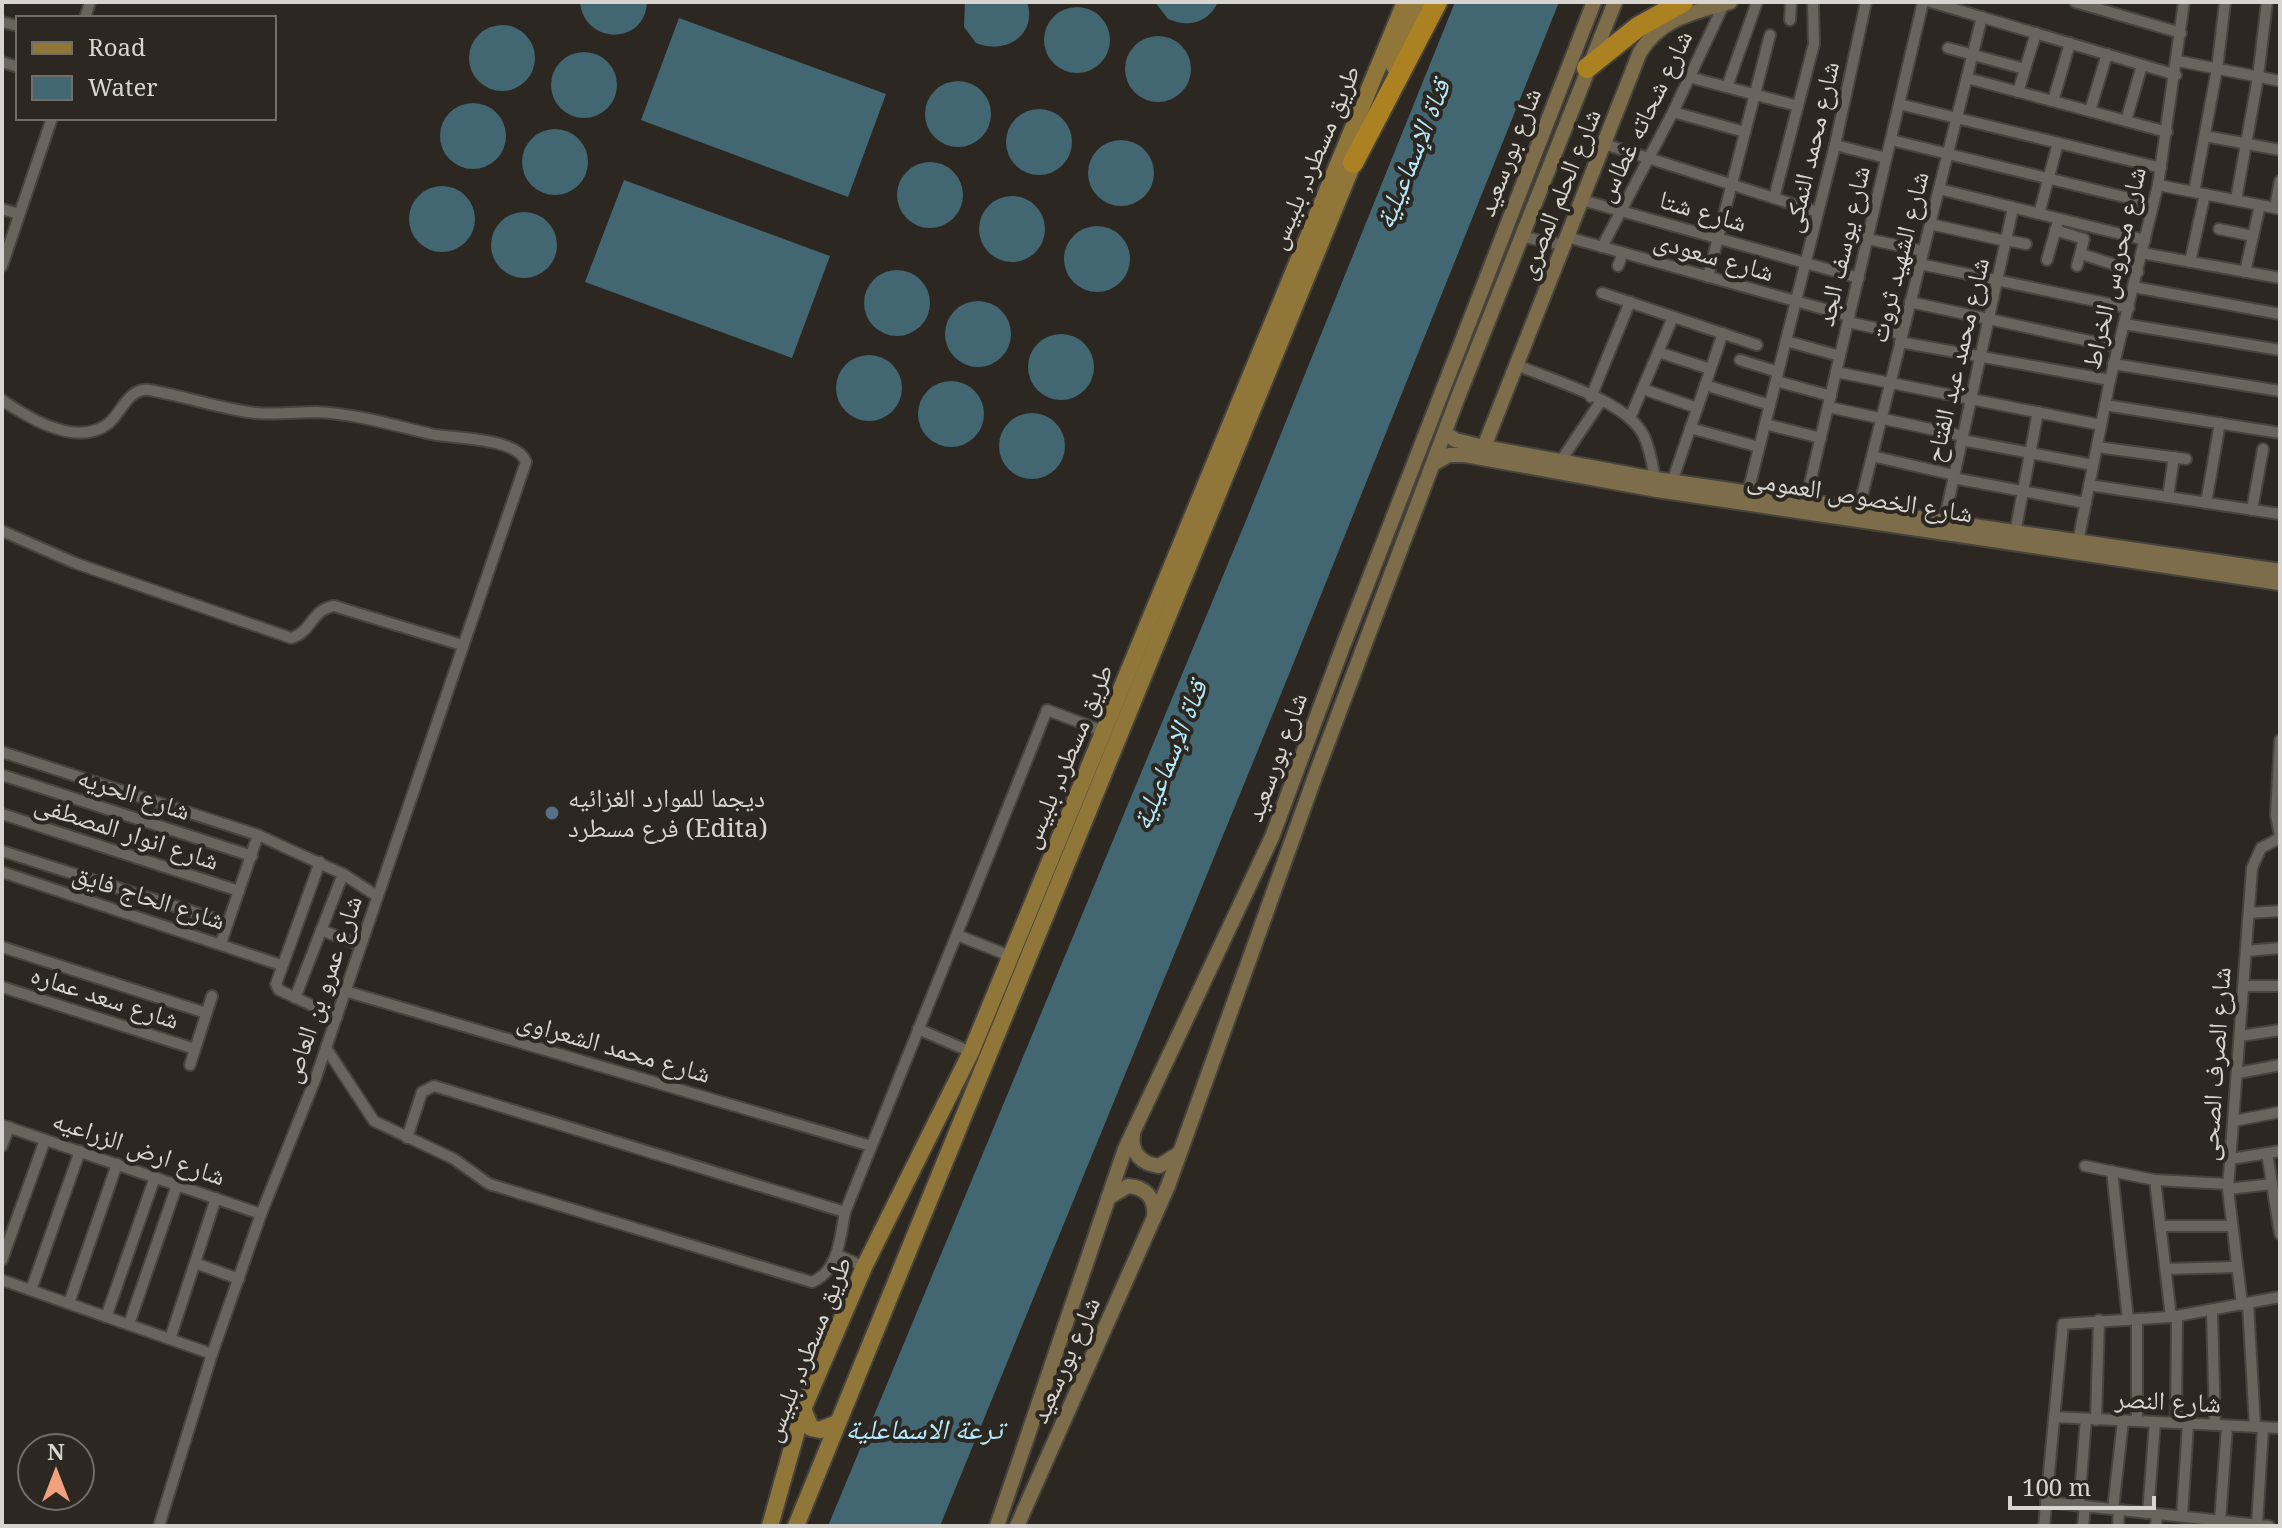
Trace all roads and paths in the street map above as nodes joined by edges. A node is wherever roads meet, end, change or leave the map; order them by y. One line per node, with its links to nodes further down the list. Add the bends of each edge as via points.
1 (1405, 2): 189 (main road, طريق مسطرد, بلبيس)
2 (1421, 2): 60 (main road, طريق مسطرد, بلبيس)
3 (1437, 2): 60 (highway)
4 (1594, 2): 236 (main road, شارع بورسعيد, via 1277,825)
5 (1615, 2): 29 (main road, شارع بورسعيد)
6 (1683, 2): 29 (highway, via 1638,27)
7 (1757, 2): 37 (street)
8 (1791, 2): 19 (street)
9 (1813, 2): 42 (street, via 1814,44)
10 (1866, 2): 55 (street, شارع محمد النمكى)
11 (1923, 2): 41 (street, شارع يوسف الجد)
12 (1931, 2): 18 (street)
13 (2075, 2): 21 (street)
14 (2184, 2): 21 (street, شارع محروس الخراط)
15 (2225, 2): 31 (street)
16 (2267, 2): 34 (street)
17 (1727, 3): 33 (street, شارع شحاته غطاس); 53 (main road, شارع الحلم المصرى, via 1674,19 1647,41)
18 (1982, 17): 20 (street); 26 (street, شارع الشهيد ثروت)
19 (1790, 20)
20 (2036, 33): 23 (street); 30 (street)
21 (2181, 33): 27 (street, شارع محروس الخراط)
22 (1770, 35): 39 (street)
23 (2070, 43): 25 (street); 40 (street)
24 (1948, 48): 26 (street)
25 (2107, 54): 28 (street); 43 (street)
26 (1973, 55): 30 (street); 35 (street, شارع الشهيد ثروت)
27 (2178, 61): 31 (street); 32 (street, شارع محروس الخراط)
28 (2142, 65): 32 (street); 47 (street)
29 (1587, 68): 84 (main road, شارع بورسعيد)
30 (2025, 69): 38 (street)
31 (2217, 69): 34 (street); 50 (street)
32 (2176, 75): 49 (street, شارع محروس الخراط)
33 (1689, 77): 37 (street); 44 (street, شارع شحاته غطاس)
34 (2258, 77): 36 (street); 54 (street)
35 (1967, 78): 38 (street); 45 (street, شارع الشهيد ثروت)
36 (2280, 81)
37 (1727, 87): 39 (street)
38 (2018, 92): 40 (street)
39 (1755, 94): 42 (street); 48 (street)
40 (2053, 101): 43 (street)
41 (1899, 104): 45 (street); 51 (street, شارع يوسف الجد)
42 (1798, 106): 68 (street)
43 (2090, 111): 47 (street)
44 (1673, 112): 48 (street); 58 (street, شارع شحاته غطاس)
45 (1957, 118): 52 (street); 57 (street, شارع الشهيد ثروت)
46 (51, 120): 78 (street)
47 (2126, 121): 49 (street)
48 (1745, 132): 64 (street)
49 (2167, 132): 61 (street, شارع محروس الخراط)
50 (2205, 136): 54 (street); 67 (street)
51 (1891, 140): 57 (street); 59 (street, شارع يوسف الجد)
52 (2058, 143): 61 (street); 62 (street)
53 (1604, 144): 58 (street); 69 (main road, شارع الحلم المصرى)
54 (2246, 144): 56 (street); 70 (street)
55 (1835, 145): 59 (street); 77 (street, شارع محمد النمكى)
56 (2280, 150)
57 (1948, 154): 62 (street); 66 (street, شارع الشهيد ثروت)
58 (1649, 158): 64 (street); 76 (street, شارع شحاته غطاس)
59 (1886, 158): 86 (street, شارع يوسف الجد)
60 (1353, 163): 288 (main road, طريق مسطرد, بلبيس)
61 (2161, 168): 65 (street, شارع محروس الخراط)
62 (2049, 178): 71 (street); 79 (street)
63 (2280, 181): 74 (street)
64 (1732, 185): 68 (street); 85 (street)
65 (2158, 185): 67 (street); 71 (street, شارع محروس الخراط)
66 (1939, 189): 73 (street); 80 (street, شارع الشهيد ثروت)
67 (2200, 193): 70 (street); 97 (street)
68 (1774, 198): 77 (street)
69 (1582, 200): 76 (street, شارع شتا); 88 (main road, شارع الحلم المصرى)
70 (2236, 200): 72 (street)
71 (2153, 204): 87 (street, شارع محروس الخراط)
72 (2260, 205): 74 (street); 83 (street)
73 (2013, 208): 79 (street); 89 (street, شارع محمد عبد الفتاح)
74 (2278, 208)
75 (2, 209): 78 (street)
76 (1622, 211): 85 (street, شارع شتا); 91 (street, شارع شحاته غطاس)
77 (1818, 212): 98 (street, شارع محمد النمكى)
78 (19, 214): 100 (street)
79 (2039, 214): 81 (street)
80 (1930, 224): 89 (street); 92 (street, شارع الشهيد ثروت)
81 (2057, 224): 87 (street); 95 (street, via 2083,238); 96 (street)
82 (2219, 229): 83 (street)
83 (2253, 236): 104 (street)
84 (1523, 237): 88 (street, شارع سعودى); 154 (main road, شارع بورسعيد)
85 (1718, 238): 98 (street, شارع شتا); 105 (street)
86 (1868, 239): 92 (street); 106 (street, شارع يوسف الجد)
87 (2145, 240): 94 (street, شارع محروس الخراط)
88 (1566, 241): 91 (street, شارع سعودى); 131 (main road, شارع الحلم المصرى)
89 (2006, 241): 90 (street); 108 (street, شارع محمد عبد الفتاح)
90 (2026, 244)
91 (1602, 247): 93 (street, شارع سعودى)
92 (1923, 251): 99 (street, شارع الشهيد ثروت)
93 (1623, 253): 101 (street); 105 (street, شارع سعودى)
94 (2142, 253): 97 (street); 103 (street, شارع محروس الخراط)
95 (2081, 254): 102 (street); 103 (street)
96 (2047, 260)
97 (2190, 262): 104 (street)
98 (1806, 263): 106 (street, شارع شتا); 111 (street, شارع محمد النمكى)
99 (1920, 264): 108 (street); 113 (street, شارع الشهيد ثروت)
100 (2, 266)
101 (1618, 266)
102 (2077, 266)
103 (2138, 272): 109 (street, شارع محروس الخراط)
104 (2245, 272): 107 (street)
105 (1708, 277): 111 (street, شارع سعودى)
106 (1859, 278): 117 (street, شارع يوسف الجد)
107 (2280, 278)
108 (1997, 280): 114 (street); 118 (street, شارع محمد عبد الفتاح)
109 (2134, 287): 114 (street, شارع محروس الخراط); 115 (street)
110 (1602, 293): 112 (street)
111 (1796, 301): 117 (street, شارع سعودى); 122 (street, شارع محمد النمكى)
112 (1630, 302): 116 (street); 140 (street)
113 (1910, 302): 118 (street); 121 (street, شارع الشهيد ثروت)
114 (2129, 308): 119 (street, شارع محروس الخراط)
115 (2280, 314)
116 (1673, 317): 120 (street); 126 (street)
117 (1849, 319): 121 (street, شارع سعودى); 127 (street, شارع يوسف الجد)
118 (1989, 319): 124 (street); 128 (street, شارع محمد عبد الفتاح)
119 (2124, 324): 124 (street, شارع محروس الخراط); 125 (street)
120 (1723, 333): 123 (street); 132 (street)
121 (1901, 338): 128 (street, شارع سعودى); 136 (street, شارع الشهيد ثروت)
122 (1786, 341): 127 (street); 134 (street, شارع محمد النمكى)
123 (1757, 345)
124 (2117, 347): 130 (street, شارع محروس الخراط)
125 (2280, 350)
126 (1658, 352): 132 (street); 138 (street)
127 (1840, 356): 133 (street, شارع يوسف الجد)
128 (1980, 357): 135 (street, شارع سعودى); 141 (street, شارع محمد عبد الفتاح)
129 (1740, 360): 134 (street)
130 (2113, 364): 135 (street, شارع محروس الخراط); 139 (street)
131 (1517, 365): 140 (street); 158 (main road, شارع الحلم المصرى)
132 (1710, 369): 137 (street)
133 (1836, 372): 136 (street); 143 (street, شارع يوسف الجد)
134 (1777, 376): 143 (street); 144 (street, شارع محمد النمكى)
135 (2110, 380): 145 (street, شارع محروس الخراط)
136 (1890, 383): 141 (street); 149 (street, شارع الشهيد ثروت)
137 (1705, 385): 144 (street); 146 (street)
138 (1643, 389): 146 (street); 148 (street)
139 (2280, 391)
140 (1596, 399): 148 (street); 166 (street)
141 (1971, 399): 147 (street); 157 (street, شارع محمد عبد الفتاح)
142 (2, 400): 188 (street, شارع عمرو بن العاص, via 40,424 97,429 144,390 258,413 375,418 521,454 525,466)
143 (1830, 401): 149 (street); 156 (street, شارع يوسف الجد)
144 (1770, 405): 151 (street, شارع محمد النمكى)
145 (2105, 405): 150 (street); 152 (street, شارع محروس الخراط)
146 (1697, 408): 153 (street)
147 (2038, 412): 152 (street); 162 (street)
148 (1630, 418): 171 (street, via 1644,437)
149 (1881, 418): 157 (street); 163 (street, شارع الشهيد ثروت)
150 (2220, 423): 155 (street); 178 (street)
151 (1765, 424): 156 (street); 159 (street, شارع محمد النمكى)
152 (2101, 425): 160 (street, شارع محروس الخراط)
153 (1690, 428): 159 (street); 170 (street)
154 (1446, 433): 158 (main road, شارع الخصوص العمومى); 167 (main road, شارع بورسعيد)
155 (2280, 433)
156 (1821, 438): 176 (street, شارع يوسف الجد)
157 (1962, 438): 162 (street); 169 (street, شارع محمد عبد الفتاح)
158 (1484, 447): 166 (main road, شارع الخصوص العمومى)
159 (1759, 447): 174 (street, شارع محمد النمكى)
160 (2097, 447): 164 (street); 168 (street, شارع محروس الخراط)
161 (2263, 449): 180 (street)
162 (2030, 453): 168 (street); 173 (street)
163 (1872, 456): 169 (street); 179 (street, شارع الشهيد ثروت)
164 (2174, 457): 165 (street); 175 (street)
165 (2186, 459)
166 (1560, 462): 171 (main road, شارع الخصوص العمومى)
167 (1435, 463): 171 (main road, شارع الخصوص العمومى, via 1457,454); 243 (main road, شارع بورسعيد)
168 (2093, 465): 172 (street, شارع محروس الخراط)
169 (1954, 476): 173 (street); 182 (street, شارع محمد عبد الفتاح)
170 (1672, 482): 171 (main road, شارع الخصوص العمومى); 174 (main road, شارع الخصوص العمومى)
171 (1656, 485): 187 (main road, شارع الخصوص العمومى)
172 (2089, 485): 175 (street); 177 (street, شارع محروس الخراط)
173 (2023, 491): 177 (street); 184 (street)
174 (1748, 492): 176 (main road, شارع الخصوص العمومى)
175 (2168, 497): 178 (street)
176 (1806, 500): 179 (main road, شارع الخصوص العمومى)
177 (2086, 503): 185 (street, شارع محروس الخراط)
178 (2206, 503): 180 (street)
179 (1859, 508): 182 (main road, شارع الخصوص العمومى)
180 (2252, 510): 181 (street)
181 (2280, 514)
182 (1944, 522): 184 (main road, شارع الخصوص العمومى)
183 (2, 531): 188 (street, via 75,563 291,638 320,611 334,606)
184 (2015, 533): 185 (main road, شارع الخصوص العمومى)
185 (2078, 542): 186 (main road, شارع الخصوص العمومى)
186 (2280, 571)
187 (2280, 583)
188 (462, 645): 203 (street, شارع عمرو بن العاص)
189 (1103, 731): 208 (street, via 1047,710); 214 (main road, طريق مسطرد, بلبيس)
190 (2280, 743): 193 (street, شارع الصرف الصحى)
191 (2, 752): 195 (street)
192 (2, 775): 198 (street, شارع الحريه)
193 (2278, 789): 196 (street, شارع الصرف الصحى)
194 (2, 814): 202 (street, شارع انوار المصطفى)
195 (258, 835): 198 (street); 199 (street)
196 (2280, 837): 205 (street, شارع الصرف الصحى, via 2261,848 2254,861)
197 (2, 851): 206 (street)
198 (252, 856): 202 (street)
199 (320, 862): 201 (street); 215 (street)
200 (2, 872): 209 (street, شارع الحاج فايق)
201 (343, 874): 203 (street); 207 (street)
202 (239, 891): 206 (street)
203 (377, 896): 210 (street, شارع عمرو بن العاص)
204 (2280, 911): 205 (street)
205 (2249, 913): 213 (street, شارع الصرف الصحى)
206 (228, 923): 209 (street)
207 (321, 930): 210 (street); 221 (street)
208 (957, 935): 214 (street); 224 (street)
209 (221, 943): 215 (street, شارع الحاج فايق)
210 (360, 945): 219 (street, شارع عمرو بن العاص)
211 (2, 947): 222 (street)
212 (2280, 948): 213 (street)
213 (2246, 951): 216 (street, شارع الصرف الصحى)
214 (1010, 956): 229 (main road, طريق مسطرد, بلبيس)
215 (281, 965): 221 (street, via 277,987)
216 (2244, 986): 217 (street); 226 (street, شارع الصرف الصحى)
217 (2280, 986)
218 (2, 987): 228 (street, شارع سعد عماره)
219 (345, 991): 223 (street, شارع عمرو بن العاص); 240 (street, شارع محمد الشعراوى)
220 (212, 996): 222 (street)
221 (295, 998): 223 (street)
222 (206, 1013): 228 (street)
223 (337, 1017): 227 (street, شارع عمرو بن العاص)
224 (918, 1029): 229 (street); 240 (street)
225 (2280, 1030): 226 (street)
226 (2240, 1036): 232 (street, شارع الصرف الصحى)
227 (326, 1048): 237 (street, via 368,1115); 257 (street, شارع عمرو بن العاص)
228 (195, 1049): 230 (street)
229 (971, 1052): 265 (main road, طريق مسطرد, بلبيس)
230 (190, 1065)
231 (2280, 1065): 232 (street)
232 (2238, 1073): 234 (street, شارع الصرف الصحى)
233 (2280, 1112): 234 (street)
234 (2234, 1121): 245 (street, شارع الصرف الصحى)
235 (6, 1126): 238 (street, شارع ارض الزراعيه); 239 (street)
236 (1133, 1133): 243 (main road, via 1133,1149 1143,1162 1159,1166); 255 (main road, شارع بورسعيد)
237 (407, 1138): 256 (street, via 422,1092 434,1086); 262 (street, via 501,1189 812,1282 827,1272)
238 (45, 1140): 241 (street, شارع ارض الزراعيه); 263 (street)
239 (2, 1146)
240 (871, 1146): 256 (street)
241 (80, 1151): 246 (street, شارع ارض الزراعيه); 270 (street)
242 (2280, 1151): 244 (street)
243 (1179, 1153): 258 (main road, شارع بورسعيد)
244 (2267, 1153): 245 (street); 251 (street)
245 (2231, 1159): 253 (street, شارع الصرف الصحى)
246 (117, 1164): 249 (street, شارع ارض الزراعيه); 272 (street)
247 (2085, 1166): 248 (street)
248 (2112, 1171): 250 (street); 278 (street)
249 (155, 1177): 252 (street, شارع ارض الزراعيه); 275 (street)
250 (2155, 1180): 253 (street); 259 (street)
251 (2272, 1184): 253 (street); 261 (street)
252 (177, 1185): 254 (street, شارع ارض الزراعيه); 279 (street)
253 (2228, 1187): 260 (street, شارع الصرف الصحى)
254 (216, 1198): 257 (street, شارع ارض الزراعيه); 264 (street)
255 (1108, 1199): 258 (main road, via 1120,1188 1143,1190 1153,1202); 303 (main road, شارع بورسعيد)
256 (845, 1212): 262 (street)
257 (261, 1214): 268 (street, شارع عمرو بن العاص)
258 (1154, 1217): 304 (main road, شارع بورسعيد)
259 (2161, 1226): 260 (street); 267 (street)
260 (2232, 1226): 266 (street, شارع الصرف الصحى)
261 (2280, 1234)
262 (836, 1254): 265 (street)
263 (2, 1260)
264 (195, 1263): 268 (street); 280 (street)
265 (864, 1267): 282 (main road, طريق مسطرد, بلبيس)
266 (2237, 1267): 267 (street); 273 (street, شارع الصرف الصحى)
267 (2166, 1269): 276 (street)
268 (239, 1279): 281 (street, شارع عمرو بن العاص)
269 (2, 1280): 270 (street)
270 (31, 1290): 272 (street)
271 (2280, 1297): 273 (street)
272 (69, 1303): 275 (street)
273 (2245, 1304): 274 (street); 292 (street, شارع الصرف الصحى)
274 (2212, 1311): 276 (street); 290 (street)
275 (106, 1317): 279 (street)
276 (2174, 1317): 278 (street); 289 (street)
277 (2099, 1320): 278 (street); 283 (street, via 2062,1326); 284 (street)
278 (2132, 1320): 286 (street)
279 (129, 1324): 280 (street)
280 (170, 1339): 281 (street)
281 (212, 1354): 300 (street, شارع عمرو بن العاص)
282 (803, 1409): 288 (main road, via 811,1428); 301 (main road, طريق مسطرد, بلبيس)
283 (2054, 1417): 284 (street, شارع النصر); 294 (street)
284 (2091, 1419): 285 (street, شارع النصر); 295 (street)
285 (2123, 1421): 286 (street, شارع النصر); 296 (street)
286 (2137, 1421): 287 (street, شارع النصر)
287 (2155, 1422): 289 (street, شارع النصر); 297 (street)
288 (837, 1423): 302 (main road, طريق مسطرد, بلبيس)
289 (2182, 1424): 290 (street, شارع النصر); 298 (street)
290 (2215, 1425): 291 (street, شارع النصر)
291 (2227, 1426): 292 (street, شارع النصر); 299 (street)
292 (2259, 1427): 293 (street, شارع النصر); 309 (street, شارع الصرف الصحى)
293 (2280, 1428)
294 (2046, 1502): 295 (street); 305 (street)
295 (2082, 1506): 296 (street); 306 (street)
296 (2116, 1509): 297 (street); 307 (street)
297 (2153, 1513): 298 (street); 308 (street)
298 (2188, 1520): 299 (street)
299 (2227, 1523): 309 (street)
300 (159, 1526)
301 (770, 1526)
302 (796, 1526)
303 (997, 1526)
304 (1017, 1526)
305 (2044, 1526)
306 (2083, 1526)
307 (2118, 1526)
308 (2156, 1526)
309 (2265, 1526)

